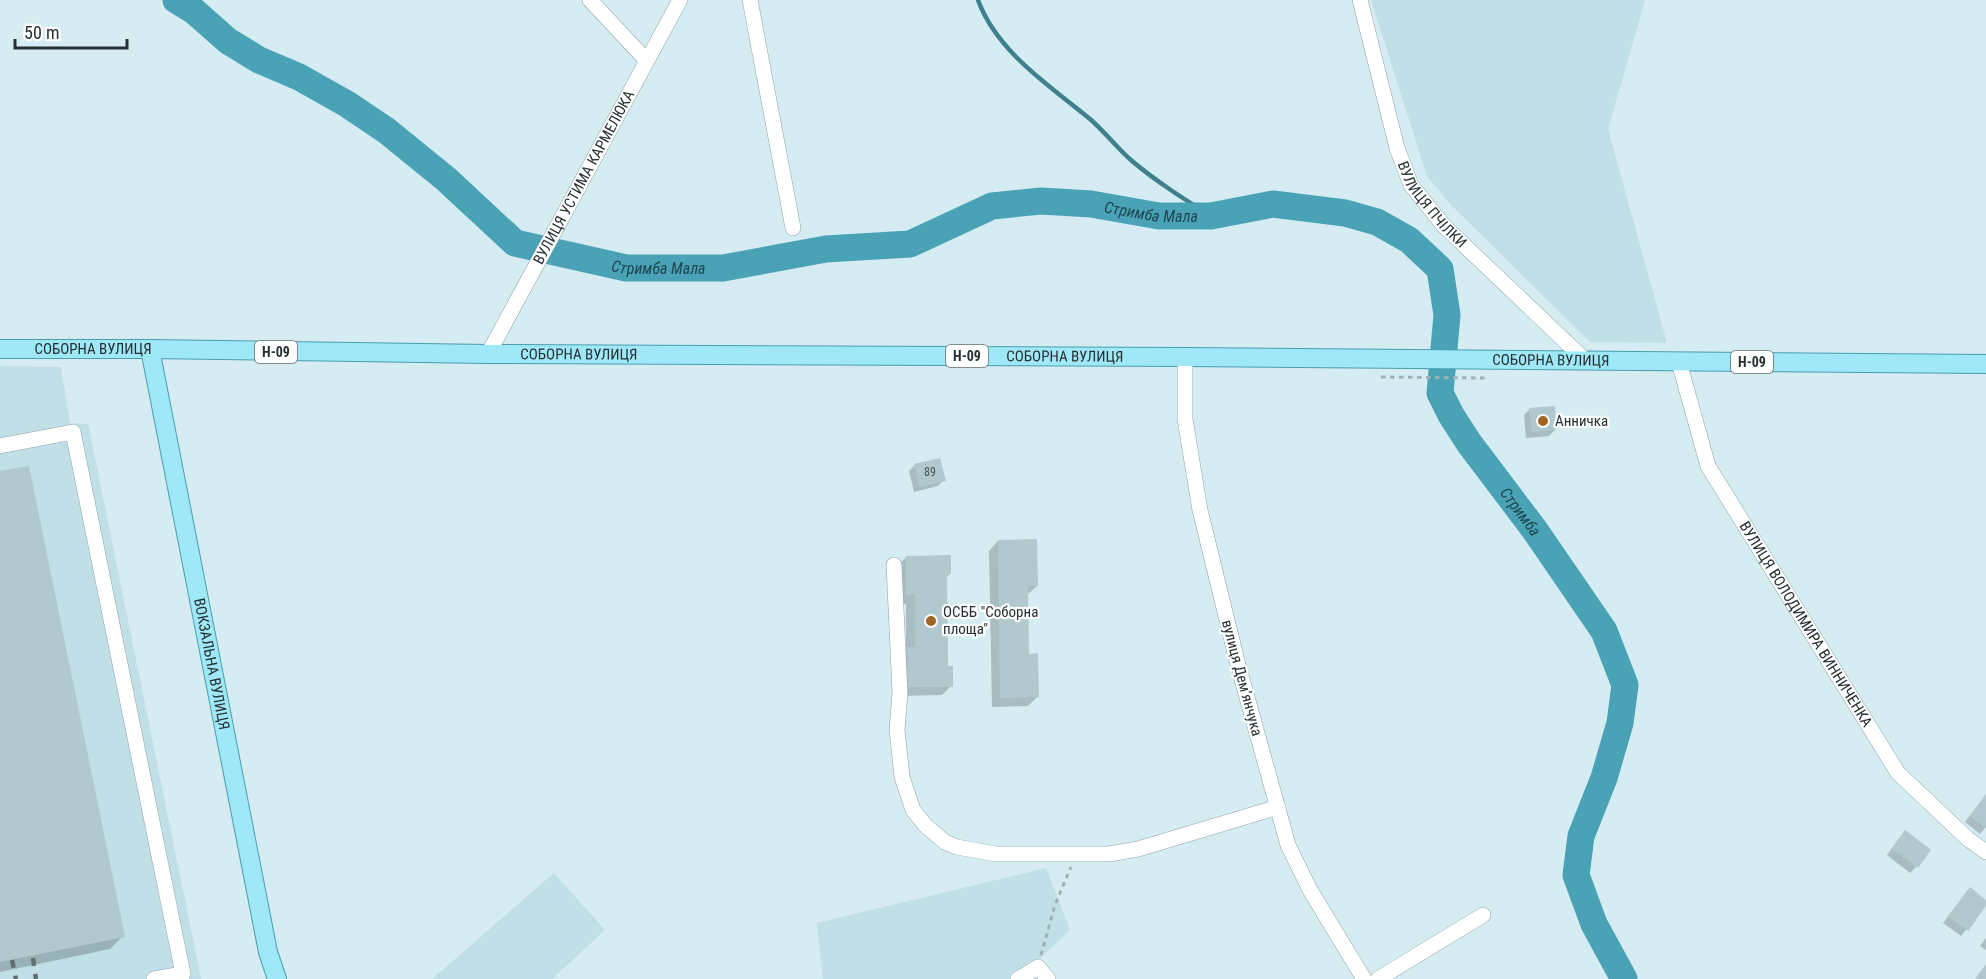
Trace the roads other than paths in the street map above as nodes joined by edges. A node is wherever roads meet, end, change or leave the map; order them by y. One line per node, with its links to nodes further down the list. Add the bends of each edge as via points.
1 (590, 0): 5 (street)
2 (680, 0): 5 (street, ВУЛИЦЯ УСТИМА КАРМЕЛЮКА)
3 (750, 0): 6 (street)
4 (1360, 0): 11 (street, ВУЛИЦЯ ПЧІЛКИ, via 1397,148 1411,185 1444,226)
5 (646, 60): 9 (street, ВУЛИЦЯ УСТИМА КАРМЕЛЮКА)
6 (793, 228)
7 (0, 349): 8 (main road, СОБОРНА ВУЛИЦЯ / Н-09)
8 (150, 349): 9 (main road, СОБОРНА ВУЛИЦЯ / Н-09); 21 (main road, ВОКЗАЛЬНА ВУЛИЦЯ, via 268,952)
9 (488, 354): 10 (main road, СОБОРНА ВУЛИЦЯ / Н-09)
10 (1185, 357): 11 (main road, СОБОРНА ВУЛИЦЯ / Н-09, via 1381,368 1518,360); 16 (street, вулиця Демʼянчука, via 1185,419 1200,510)
11 (1586, 361): 12 (main road, СОБОРНА ВУЛИЦЯ / Н-09)
12 (1679, 362): 13 (main road, СОБОРНА ВУЛИЦЯ / Н-09); 17 (street, ВУЛИЦЯ ВОЛОДИМИРА ВИННИЧЕНКА, via 1708,466 1898,773)
13 (1986, 364)
14 (0, 446): 20 (street, via 73,432 183,974)
15 (894, 565): 16 (street, via 900,693 897,730 902,777 913,810 945,842 996,854 1109,854)
16 (1278, 807): 23 (street, вулиця Демʼянчука, via 1288,845 1310,890)
17 (1986, 852)
18 (1483, 915): 24 (street)
19 (1043, 973): 22 (street)
20 (153, 979)
21 (277, 979)
22 (1018, 979)
23 (1364, 979)
24 (1378, 979)

